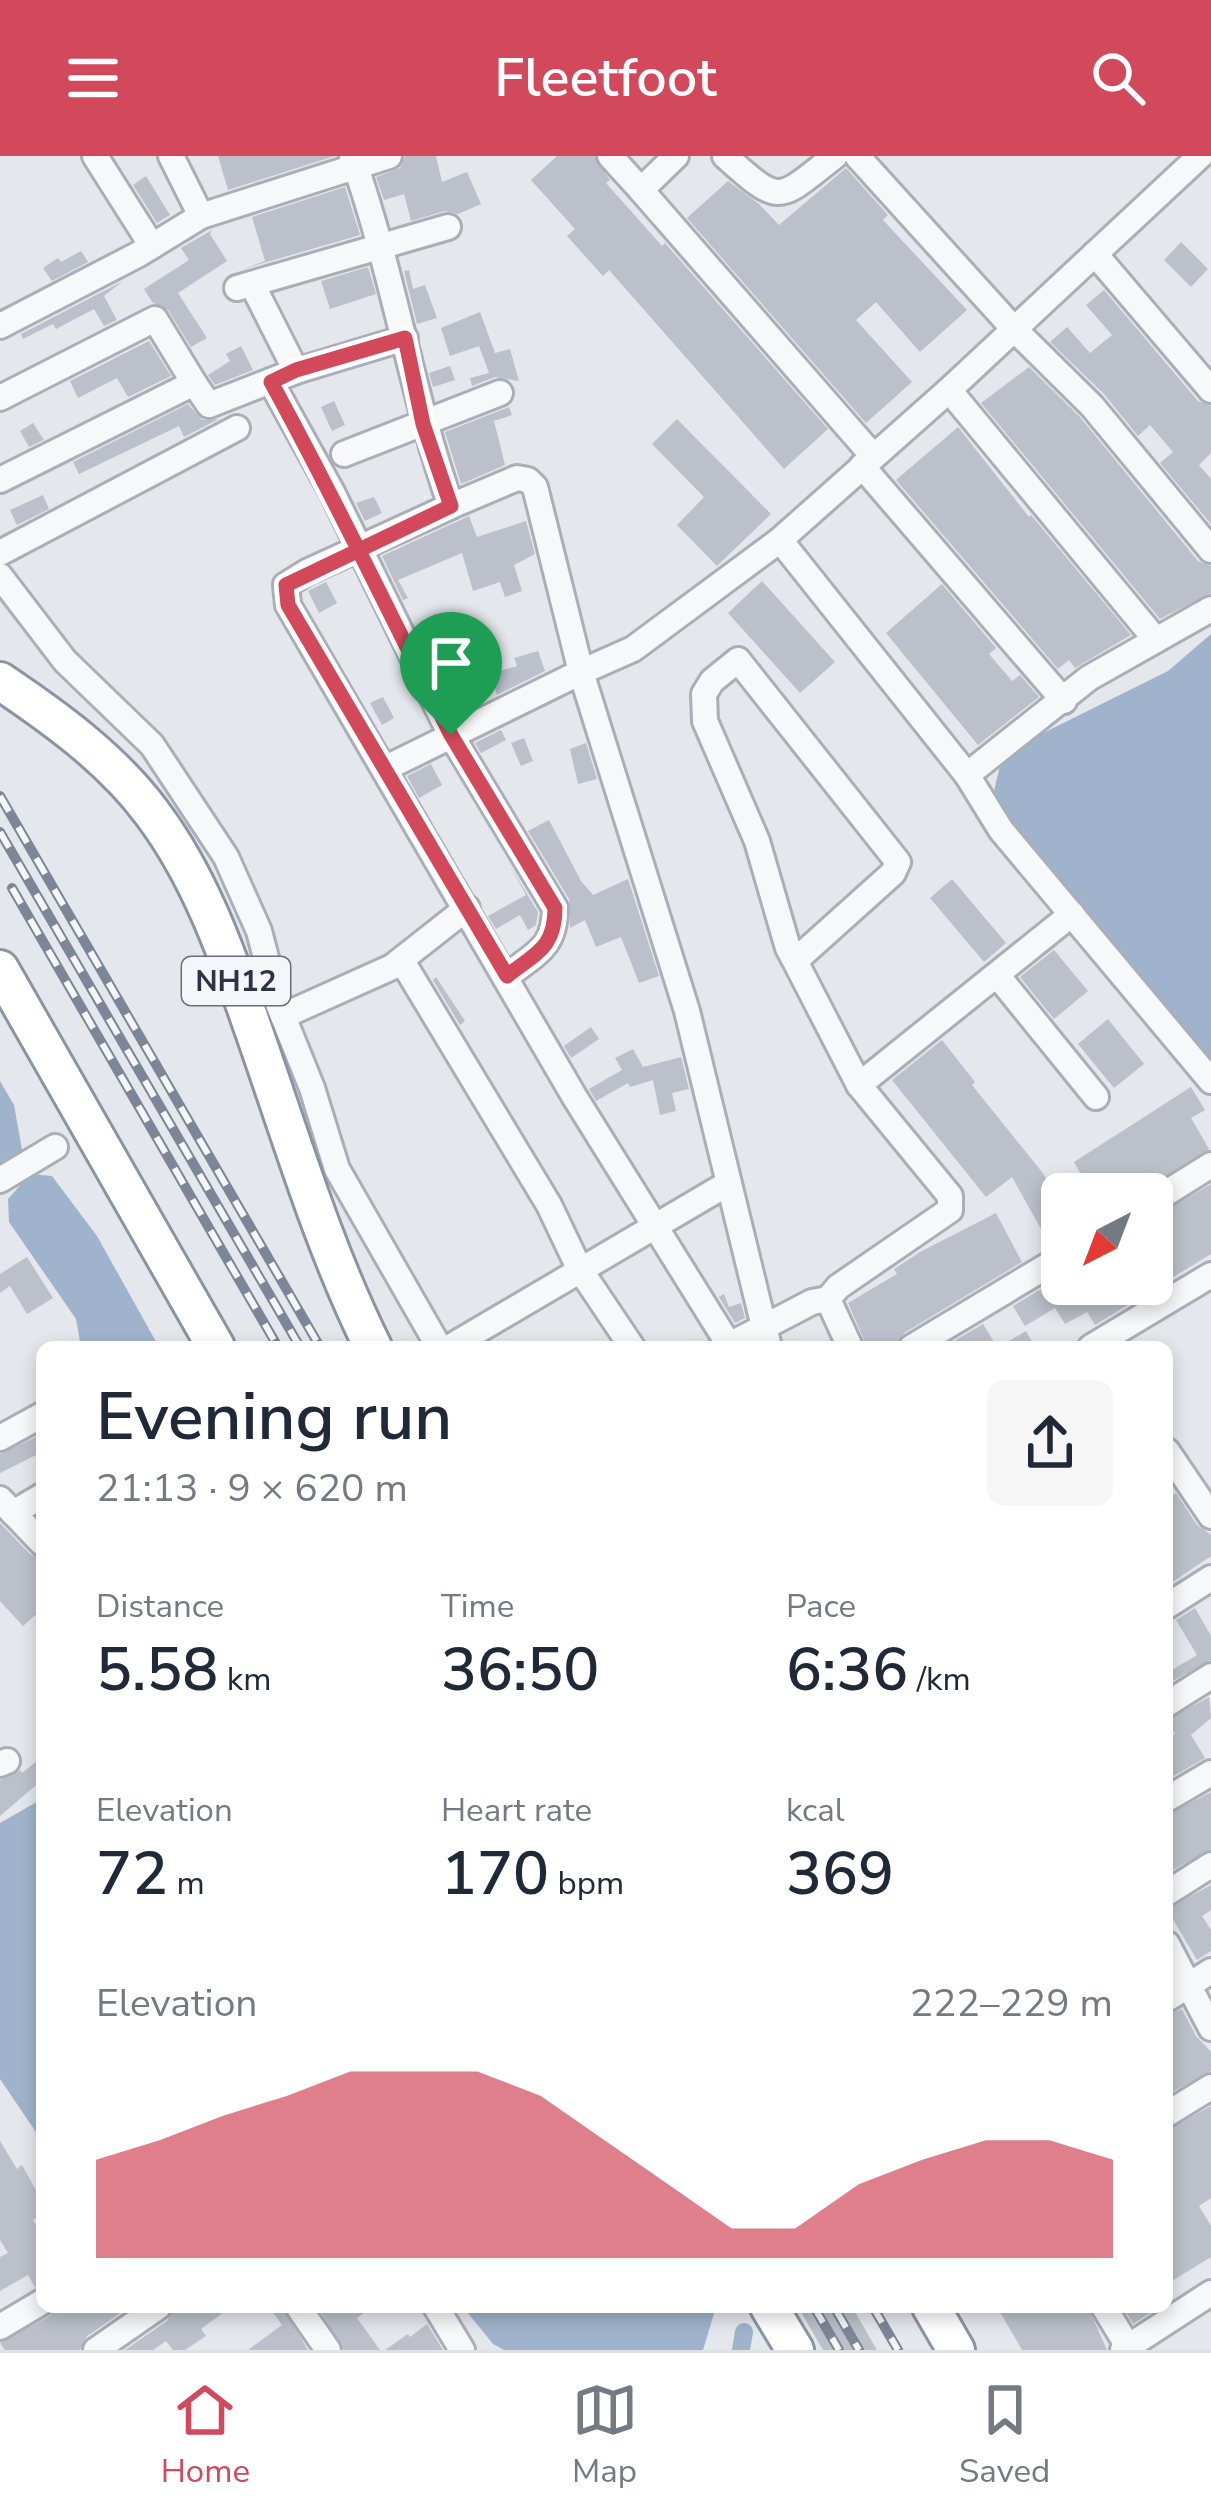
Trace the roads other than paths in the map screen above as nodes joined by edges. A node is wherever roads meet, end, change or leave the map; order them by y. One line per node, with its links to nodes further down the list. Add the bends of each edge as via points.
1 (95, 156): 14 (street)
2 (171, 156): 12 (street)
3 (389, 156): 10 (street)
4 (610, 156): 11 (street)
5 (676, 156): 11 (street)
6 (725, 156): 7 (street, via 775,195)
7 (835, 156)
8 (857, 156): 18 (street)
9 (1200, 156): 16 (street)
10 (354, 162): 12 (street); 15 (street)
11 (641, 190): 30 (street)
12 (201, 216): 14 (street)
13 (448, 227): 15 (street)
14 (152, 246): 17 (street)
15 (380, 250): 19 (street); 20 (street, via 245,286)
16 (1095, 254): 18 (street); 24 (street)
17 (0, 326)
18 (1013, 328): 23 (street); 35 (street, via 1092,406)
19 (405, 338): 20 (street); 27 (street)
20 (296, 370): 21 (street)
21 (271, 382): 22 (street, via 209,405); 34 (street)
22 (194, 383): 26 (street, via 155,319); 31 (street)
23 (950, 390): 30 (street); 39 (street)
24 (1211, 390)
25 (500, 393): 27 (street)
26 (0, 398)
27 (423, 424): 29 (street); 32 (street)
28 (237, 428): 36 (street)
29 (344, 454)
30 (868, 461): 33 (street); 42 (street)
31 (0, 480)
32 (451, 506): 34 (street); 40 (street, via 529,479)
33 (780, 540): 40 (street, via 633,649); 47 (street)
34 (356, 548): 44 (street); 46 (street, via 286,585 288,605)
35 (1211, 550)
36 (0, 553)
37 (0, 576): 43 (street, via 65,662)
38 (1211, 609): 39 (street)
39 (1156, 640): 42 (street)
40 (589, 668): 44 (street); 62 (street)
41 (0, 681): 45 (highway, NH12)
42 (1064, 701): 47 (street)
43 (122, 715): 45 (street); 55 (street, via 226,857 259,931)
44 (451, 735): 46 (street); 54 (street, via 555,908 548,944)
45 (96, 752): 71 (highway, NH12, via 152,812 193,878)
46 (384, 769): 48 (street)
47 (967, 775): 49 (street, via 1001,830)
48 (467, 908): 50 (street); 54 (street)
49 (1072, 914): 53 (street); 56 (street)
50 (402, 961): 55 (street); 65 (street)
51 (795, 961): 51 (street, via 757,841 705,721 704,694 738,660 898,862); 57 (street)
52 (0, 969): 70 (highway)
53 (997, 974): 57 (street); 58 (street)
54 (507, 976): 64 (street)
55 (283, 1016): 72 (street, via 337,1169)
56 (1211, 1081)
57 (859, 1085): 68 (street, via 951,1204 942,1219)
58 (1096, 1097)
59 (55, 1148): 61 (street)
60 (1211, 1165): 63 (street)
61 (0, 1180)
62 (727, 1184): 64 (street); 69 (street)
63 (1173, 1189)
64 (654, 1226): 65 (street); 75 (street)
65 (579, 1268): 73 (street); 74 (street)
66 (1041, 1270): 77 (street)
67 (1211, 1275): 78 (street)
68 (820, 1301): 69 (street); 76 (street)
69 (770, 1332)
70 (213, 1341)
71 (370, 1341)
72 (436, 1341)
73 (460, 1341)
74 (628, 1341)
75 (724, 1341)
76 (846, 1341)
77 (922, 1341)
78 (1101, 1341)
79 (36, 1417): 80 (street)
80 (0, 1438)
81 (1177, 1487): 84 (street)
82 (36, 1498): 83 (street)
83 (7, 1506): 85 (street)
84 (1211, 1516)
85 (36, 1537)
86 (1211, 1578): 87 (street)
87 (1173, 1602)
88 (1211, 1676): 89 (street)
89 (1173, 1700)
90 (1211, 1773): 91 (street)
91 (1173, 1795)
92 (1211, 1865): 93 (street)
93 (1173, 1889)
94 (1211, 1971): 95 (street)
95 (1178, 1992): 96 (street)
96 (1211, 2028)
97 (1211, 2086): 98 (street)
98 (1173, 2110)
99 (1211, 2293): 107 (street)
100 (36, 2305): 106 (street)
101 (149, 2313): 108 (street)
102 (302, 2313): 109 (street)
103 (440, 2313): 110 (street)
104 (934, 2313): 111 (highway)
105 (1107, 2313): 107 (street)
106 (0, 2326)
107 (1127, 2349)
108 (96, 2350)
109 (328, 2350)
110 (462, 2350)
111 (956, 2350)

